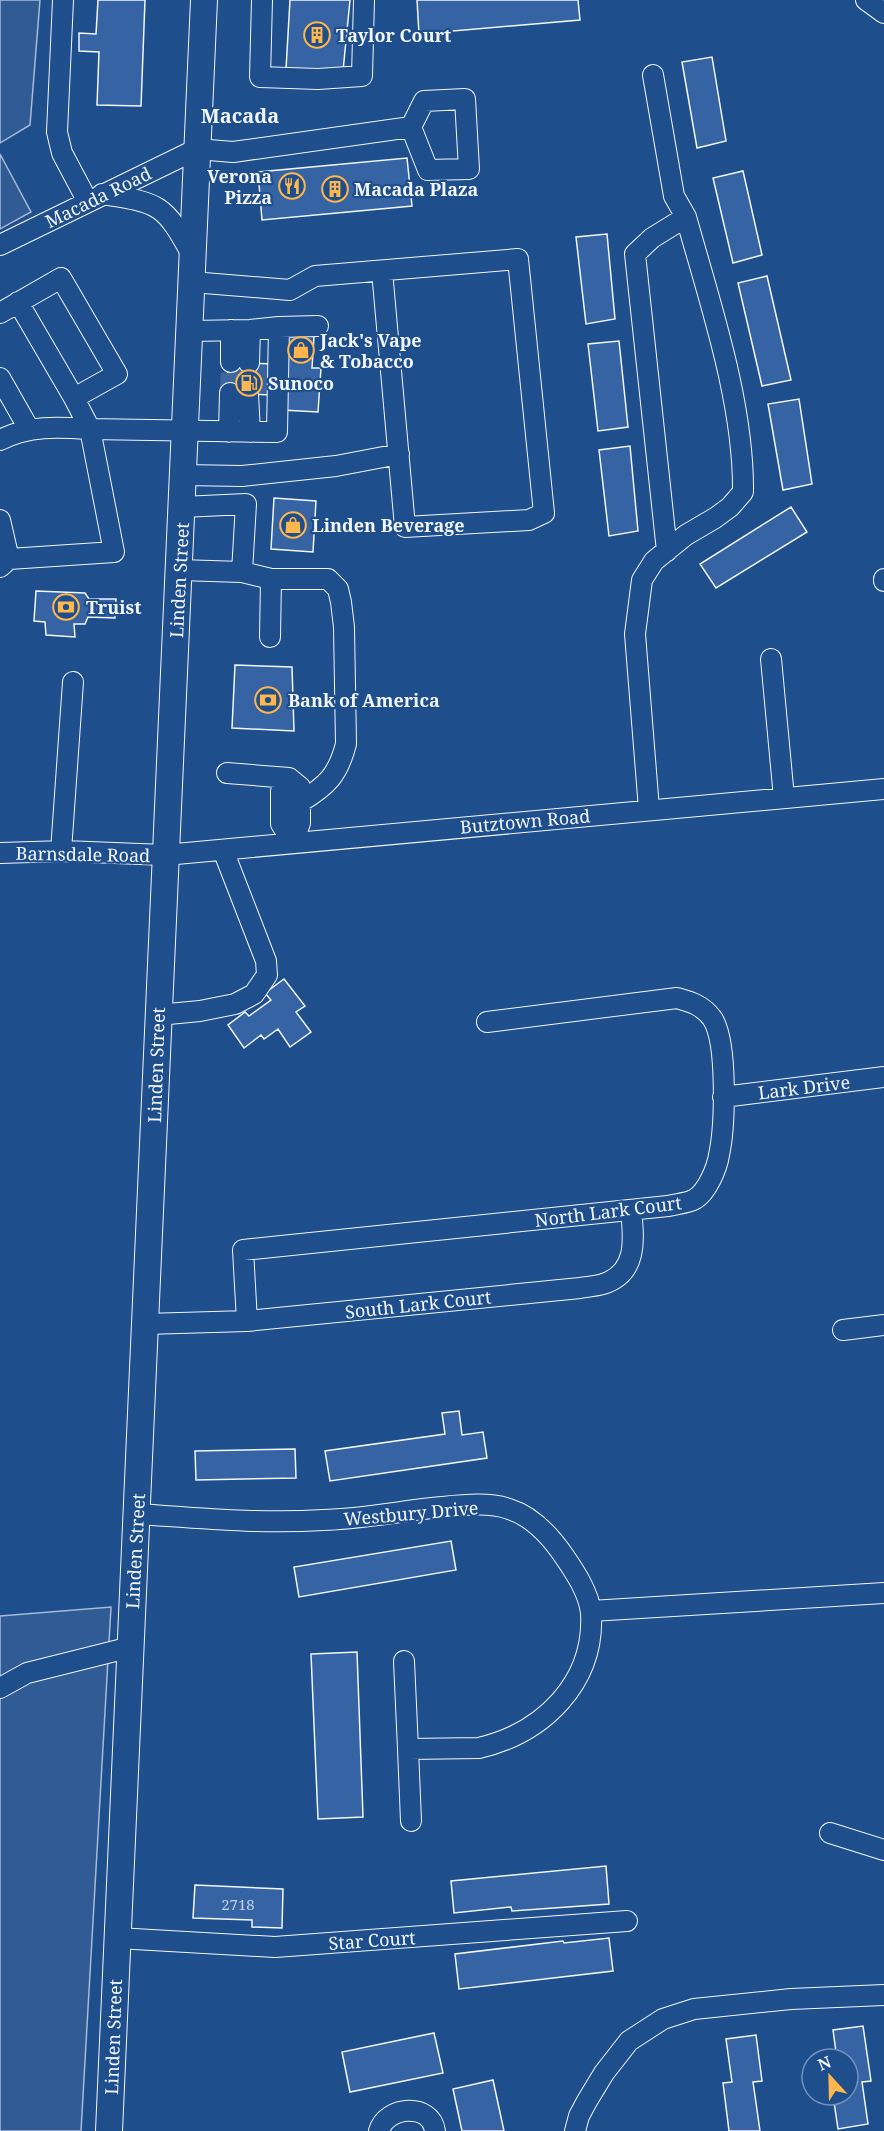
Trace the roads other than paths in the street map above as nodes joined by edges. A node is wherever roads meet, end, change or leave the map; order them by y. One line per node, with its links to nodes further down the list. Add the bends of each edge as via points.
1 (63, 0): 10 (street, via 57,132 62,153)
2 (204, 0): 9 (main road, Linden Street)
3 (262, 0): 4 (street, via 260,77 318,79 362,76)
4 (364, 0)
5 (866, 0): 6 (street)
6 (884, 13)
7 (652, 75): 11 (street, via 674,196)
8 (411, 127): 9 (street, via 233,152)
9 (197, 149): 10 (street, Macada Road); 13 (main road, Linden Street)
10 (95, 198): 12 (street, Macada Road); 13 (street, via 141,200 156,206 177,227)
11 (686, 218): 35 (street, via 652,238 635,254); 35 (street, via 724,359 740,437 743,492 730,507)
12 (0, 245)
13 (192, 255): 15 (main road, Linden Street)
14 (382, 270): 15 (street, via 315,276 290,290); 31 (street); 31 (street, via 518,259 544,513 530,520 405,527)
15 (192, 282): 21 (main road, Linden Street)
16 (18, 302): 17 (street); 24 (street); 24 (street, via 61,278 117,374)
17 (0, 312)
18 (318, 326): 19 (street)
19 (279, 327): 20 (street); 29 (street, via 277,432)
20 (241, 330): 21 (street); 22 (street)
21 (189, 331): 27 (main road, Linden Street)
22 (240, 363)
23 (0, 378): 25 (street)
24 (74, 398): 26 (street)
25 (29, 429): 26 (street); 30 (street)
26 (90, 429): 27 (street); 36 (street, via 114,552)
27 (185, 429): 28 (street); 32 (main road, Linden Street)
28 (230, 432): 29 (street); 29 (street, via 239,394)
29 (249, 432)
30 (0, 440)
31 (399, 454): 32 (street, via 336,466 242,476)
32 (183, 475): 33 (main road, Linden Street)
33 (182, 507): 37 (main road, Linden Street); 38 (street, via 246,504)
34 (0, 520): 36 (street)
35 (667, 551): 48 (street, via 654,561 642,580 635,634)
36 (4, 563)
37 (179, 570): 38 (street); 53 (main road, Linden Street)
38 (242, 572): 39 (street)
39 (270, 579): 40 (street); 47 (street, via 328,579 338,589 341,602 346,744 334,775 322,789)
40 (270, 637)
41 (771, 659): 46 (street)
42 (73, 681): 51 (street)
43 (227, 773): 44 (street)
44 (289, 778): 47 (street, via 300,787); 49 (street, via 281,791 281,824)
45 (884, 789): 46 (street, Butztown Road)
46 (784, 798): 48 (street, Butztown Road)
47 (300, 802): 49 (street, via 300,823)
48 (649, 809): 49 (street, Butztown Road)
49 (293, 843): 50 (street, Butztown Road)
50 (223, 850): 53 (street, Butztown Road); 54 (street, via 266,961 267,975 254,994 236,1004)
51 (61, 851): 52 (street, Barnsdale Road); 53 (street, Barnsdale Road)
52 (0, 854)
53 (165, 855): 54 (main road, Linden Street)
54 (158, 1015): 60 (main road, Linden Street)
55 (487, 1022): 57 (street, North Lark Court, via 677,998 691,1002 702,1007 718,1032)
56 (884, 1077): 57 (street, Lark Drive)
57 (723, 1097): 58 (street, North Lark Court, via 720,1153 707,1185 695,1199)
58 (631, 1210): 59 (street, South Lark Court, via 633,1249 622,1274 604,1284); 59 (street, North Lark Court, via 243,1250)
59 (247, 1321): 60 (street, South Lark Court)
60 (145, 1324): 63 (main road, Linden Street)
61 (884, 1325): 62 (street)
62 (843, 1330)
63 (137, 1515): 65 (street, Westbury Drive, via 271,1522 464,1505 509,1509 538,1527 558,1548 581,1584); 66 (main road, Linden Street)
64 (884, 1593): 65 (street)
65 (591, 1611): 69 (street, via 585,1658 571,1687 529,1729 478,1748)
66 (131, 1647): 68 (street, via 27,1673); 74 (main road, Linden Street)
67 (404, 1661): 69 (street)
68 (0, 1688)
69 (408, 1749): 70 (street)
70 (411, 1821)
71 (830, 1833): 72 (street)
72 (884, 1850)
73 (627, 1921): 74 (street, Star Court, via 275,1947)
74 (117, 1938): 76 (main road, Linden Street)
75 (884, 1995): 79 (street, via 694,2009 663,2019 629,2041 587,2101)
76 (109, 2131)
77 (379, 2131): 78 (street, via 389,2116 415,2110 427,2116)
78 (435, 2131)
79 (575, 2131)

